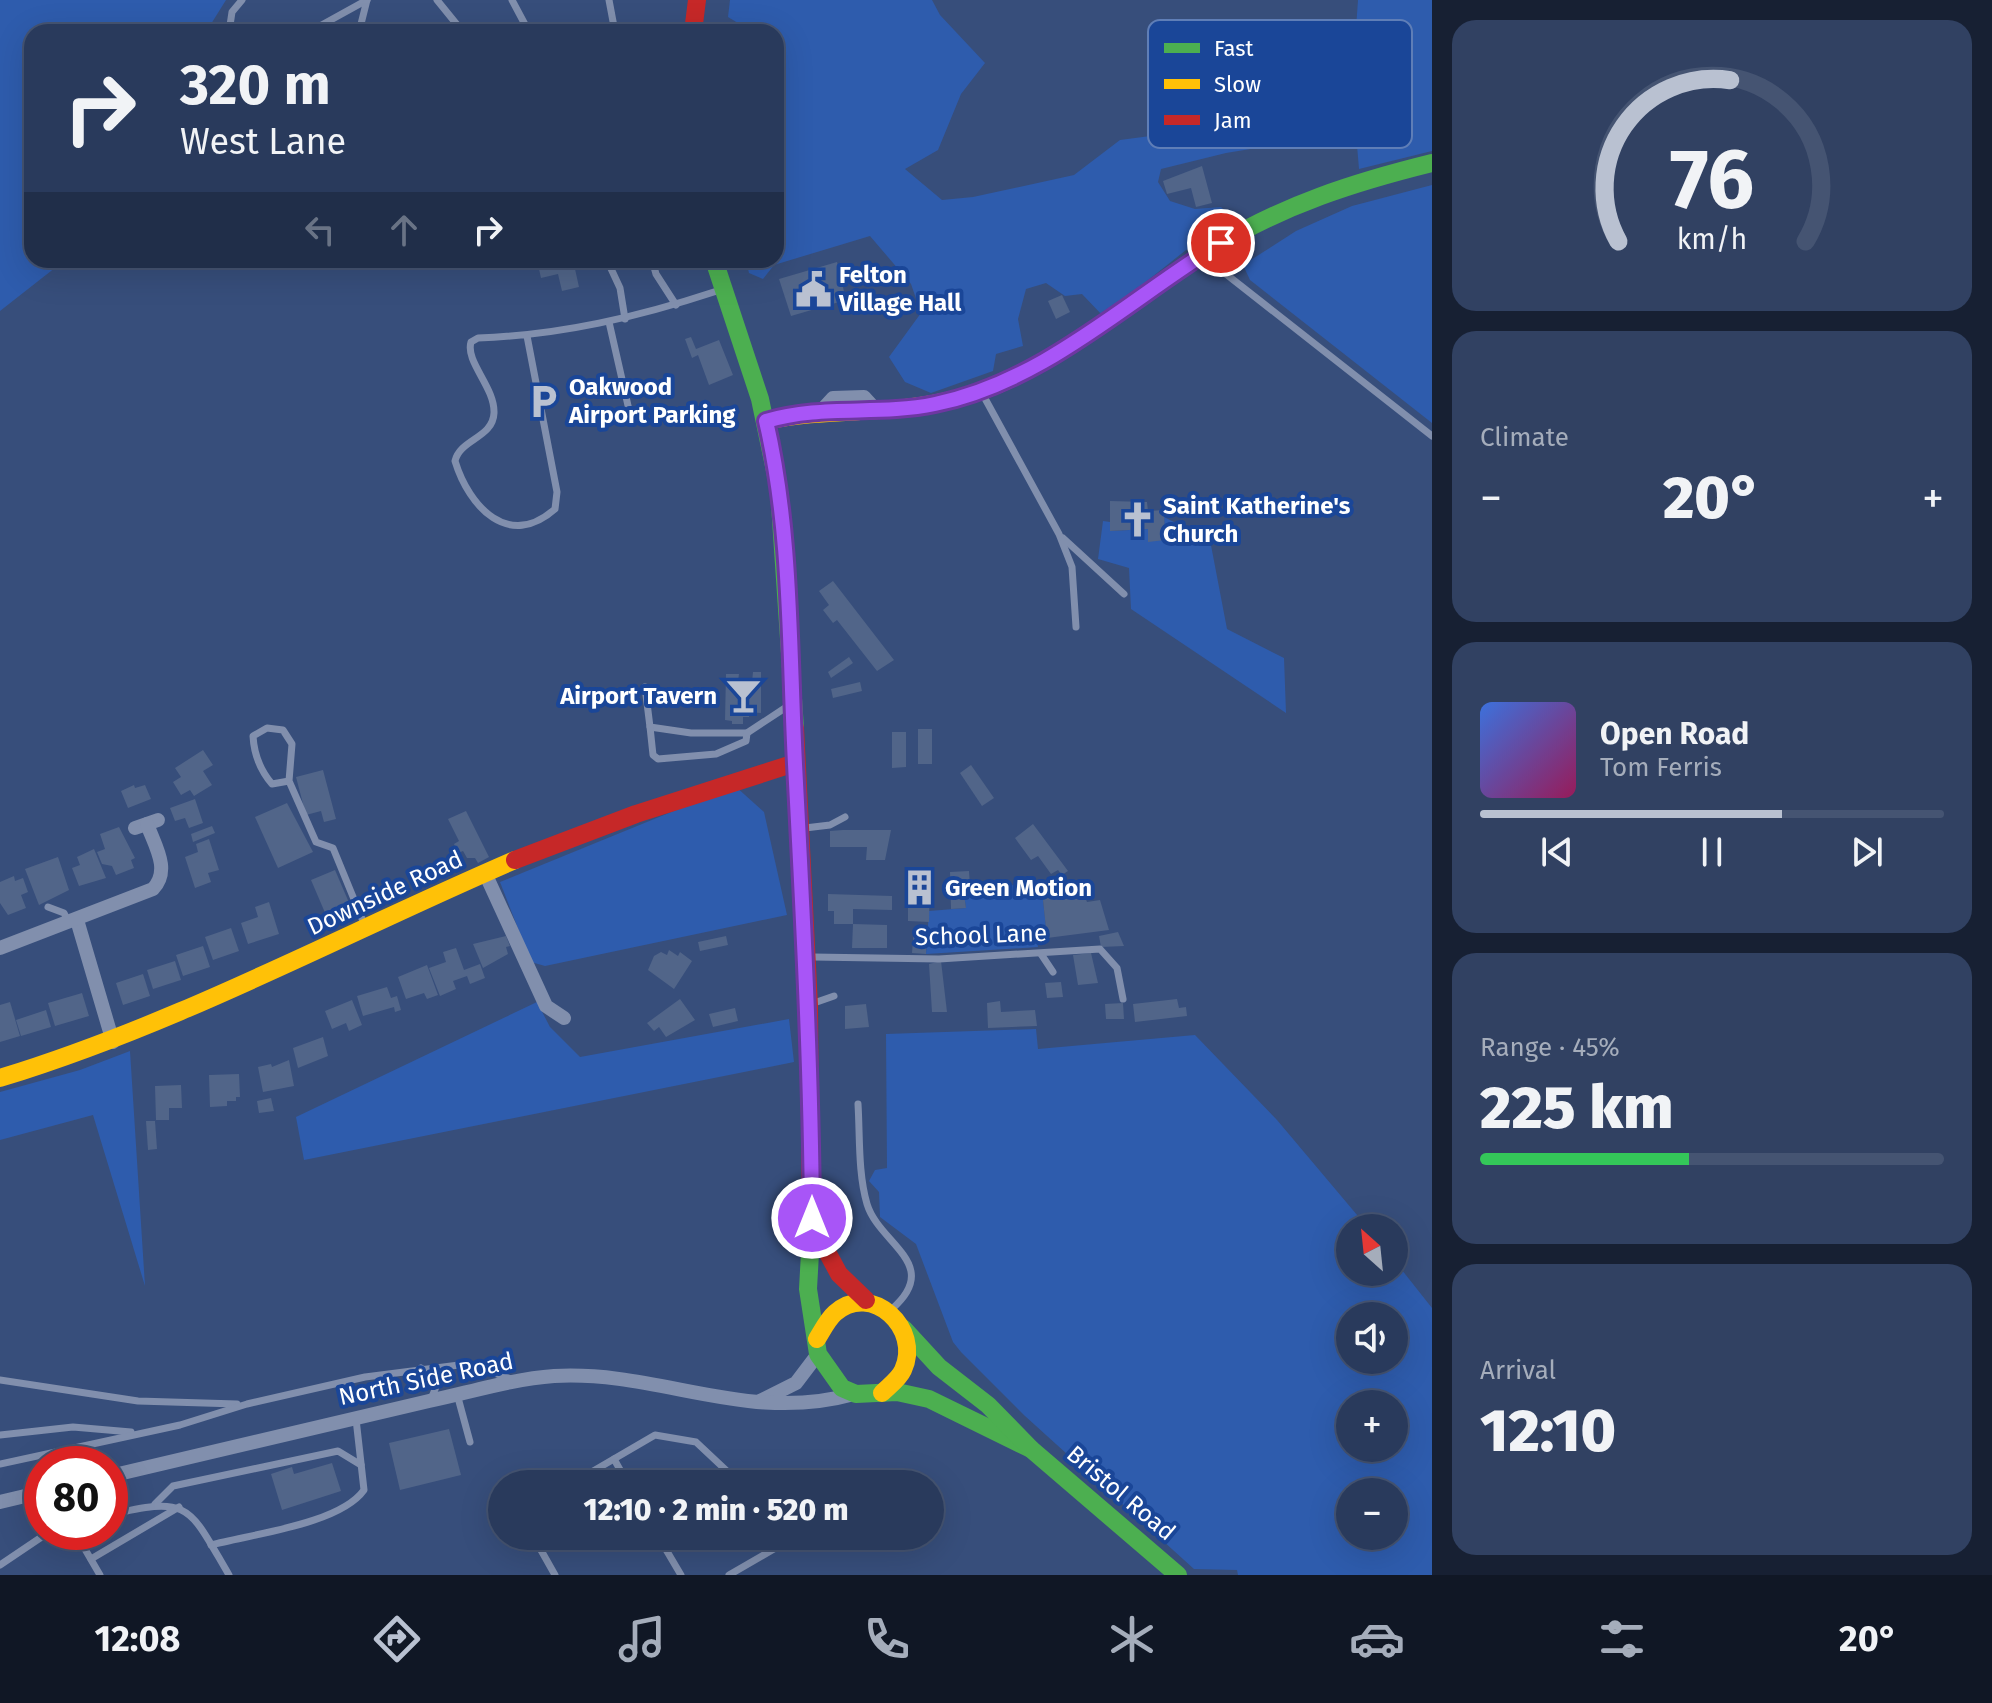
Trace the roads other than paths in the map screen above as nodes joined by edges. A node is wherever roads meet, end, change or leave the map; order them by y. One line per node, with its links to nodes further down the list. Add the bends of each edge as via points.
1 (242, 0): 7 (lane)
2 (367, 0): 8 (lane); 9 (lane)
3 (437, 0): 10 (lane)
4 (512, 0): 11 (lane)
5 (609, 0): 12 (lane)
6 (697, 0): 13 (main road)
7 (230, 24)
8 (324, 24)
9 (361, 24)
10 (456, 24)
11 (525, 24)
12 (614, 24)
13 (694, 24)
14 (1432, 163): 15 (main road, via 1283,209)
15 (1202, 255): 24 (main road, via 1100,326); 27 (lane)
16 (611, 268): 21 (lane)
17 (654, 268): 20 (lane)
18 (716, 268): 19 (main road)
19 (723, 289): 20 (lane); 26 (main road)
20 (676, 305): 21 (lane)
21 (625, 319): 22 (lane)
22 (609, 322): 23 (lane); 25 (lane)
23 (527, 336): 23 (lane, via 471,342 471,357 488,384 494,416 455,461 484,510 511,527 542,520 555,509 557,492)
24 (981, 391): 26 (main road, via 935,404 822,410); 28 (lane)
25 (629, 410)
26 (766, 421): 32 (main road, via 779,490)
27 (1432, 436)
28 (1059, 534): 29 (lane); 30 (lane, via 1072,567)
29 (1124, 594)
30 (1076, 627)
31 (645, 687): 33 (lane)
32 (793, 702): 34 (lane); 35 (main road)
33 (650, 727): 34 (lane); 34 (lane, via 658,759 716,754 746,741)
34 (747, 733)
35 (795, 763): 39 (main road); 40 (main road, Downside Road, via 636,813)
36 (289, 781): 36 (lane, via 272,784 253,736 267,728 283,730 292,744); 43 (lane, via 316,842 333,848)
37 (845, 817): 39 (lane, via 830,825)
38 (147, 824): 42 (street, via 163,869 161,880 153,889)
39 (799, 828): 46 (main road)
40 (485, 873): 43 (main road, Downside Road); 51 (street, via 546,1006)
41 (48, 907): 42 (lane)
42 (73, 922): 44 (street); 52 (street)
43 (365, 928): 52 (main road, Downside Road)
44 (0, 948)
45 (1041, 954): 46 (lane, School Lane); 47 (lane); 49 (lane, School Lane, via 1100,949 1117,968)
46 (807, 957): 50 (main road)
47 (1053, 972)
48 (834, 996): 50 (lane)
49 (1123, 999)
50 (809, 1006): 55 (main road)
51 (564, 1018)
52 (113, 1042): 53 (main road, Downside Road)
53 (0, 1078)
54 (858, 1104): 57 (lane, via 867,1202 911,1268 908,1287)
55 (812, 1224): 56 (main road, via 834,1267); 59 (main road, via 808,1289)
56 (866, 1300): 57 (main road); 59 (main road, via 832,1315)
57 (891, 1311): 58 (main road)
58 (904, 1329): 63 (main road, via 907,1365); 73 (main road, Bristol Road)
59 (818, 1346): 65 (main road, via 835,1380); 67 (street, via 796,1383)
60 (421, 1368): 62 (lane, via 480,1368); 66 (lane, via 436,1387); 68 (lane)
61 (0, 1380): 68 (lane, via 138,1401)
62 (516, 1381): 64 (street, North Side Road); 67 (street, North Side Road, via 612,1377)
63 (882, 1393): 65 (main road); 73 (main road, Bristol Road, via 943,1404)
64 (457, 1394): 66 (street, North Side Road); 72 (lane)
65 (856, 1394): 67 (street, North Side Road, via 827,1402)
66 (430, 1401): 69 (street, North Side Road)
67 (756, 1403)
68 (247, 1404): 70 (lane)
69 (356, 1416): 76 (lane); 80 (street, North Side Road)
70 (141, 1433): 71 (lane, via 73,1427); 75 (lane)
71 (0, 1435)
72 (470, 1442)
73 (1031, 1449): 99 (main road, Bristol Road)
74 (614, 1459): 77 (lane); 78 (lane); 79 (lane, via 655,1435 696,1442)
75 (0, 1464)
76 (361, 1465): 83 (lane, via 338,1451 173,1486); 86 (lane, via 364,1490 347,1508)
77 (595, 1470)
78 (620, 1470)
79 (726, 1470)
80 (128, 1472)
81 (24, 1496): 82 (street)
82 (0, 1502)
83 (155, 1504): 84 (lane); 85 (lane)
84 (179, 1507): 86 (lane, via 195,1519); 92 (lane)
85 (128, 1511)
86 (211, 1545): 95 (lane)
87 (24, 1549): 93 (lane)
88 (86, 1550): 92 (lane)
89 (541, 1550): 96 (lane)
90 (666, 1550): 97 (lane)
91 (772, 1550): 98 (lane)
92 (91, 1559): 94 (lane)
93 (0, 1565)
94 (100, 1575)
95 (229, 1575)
96 (555, 1575)
97 (681, 1575)
98 (729, 1575)
99 (1178, 1575)

